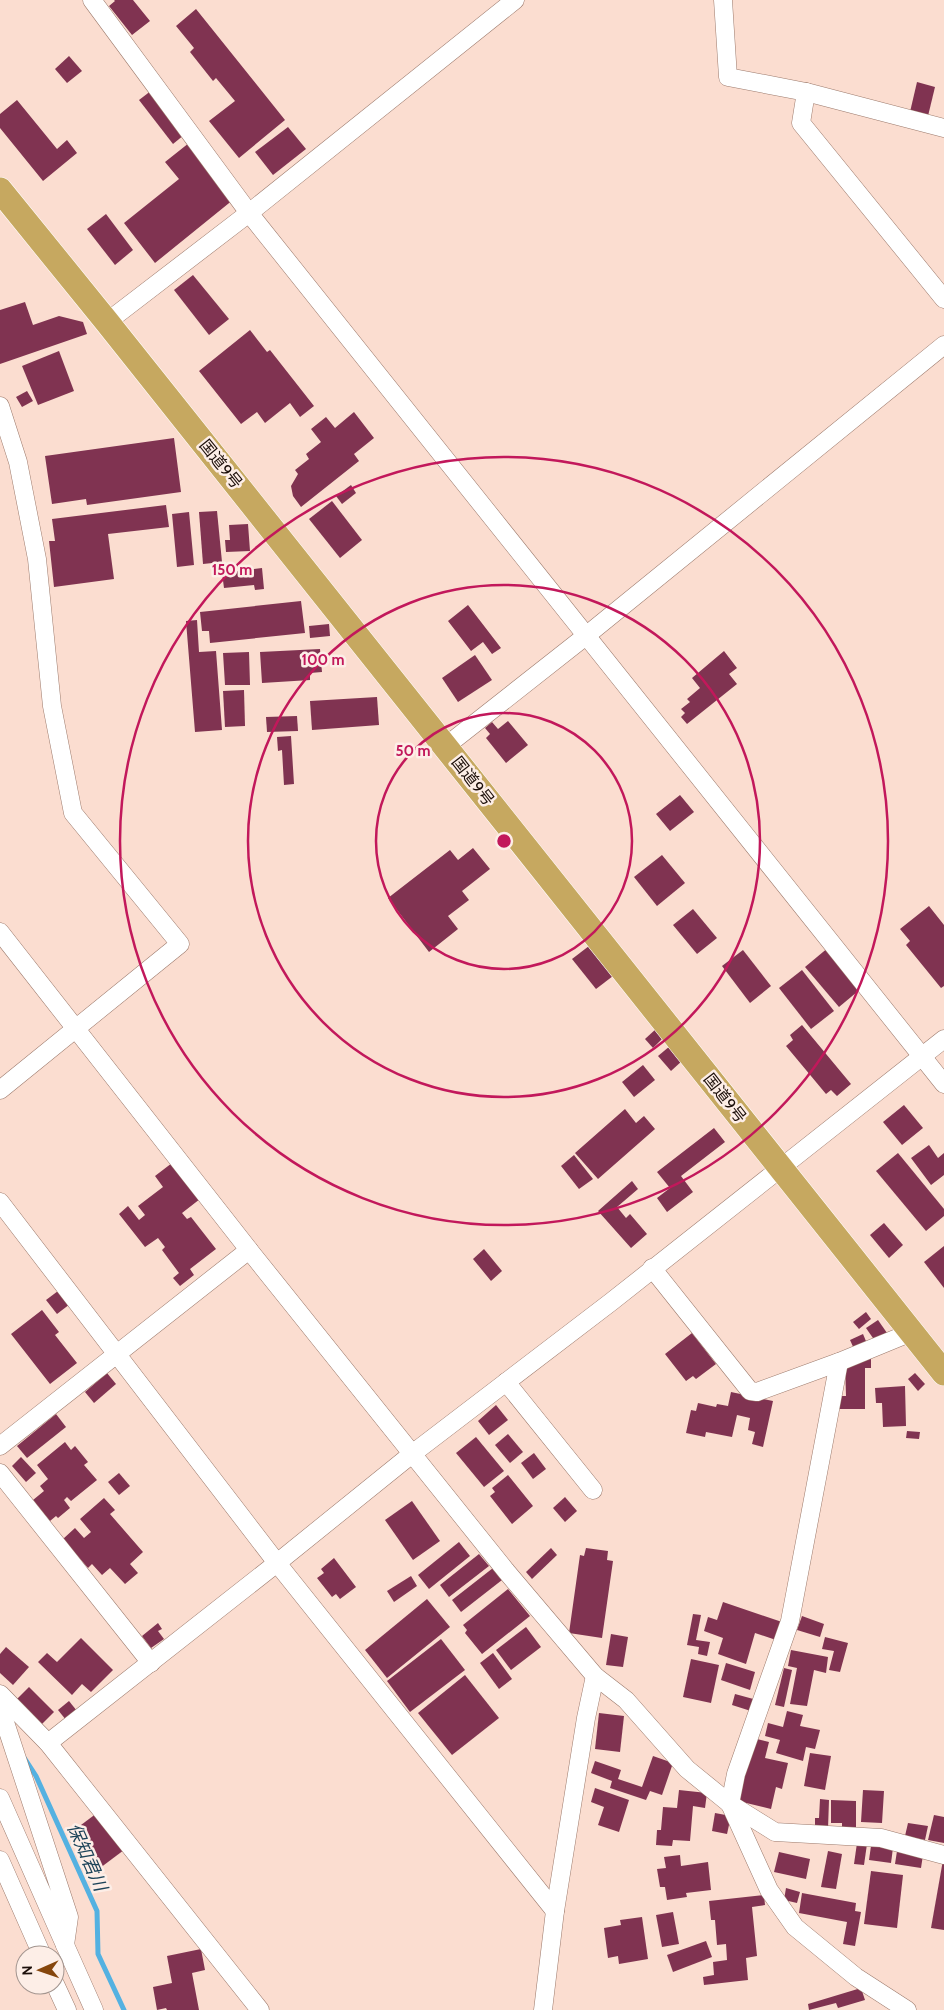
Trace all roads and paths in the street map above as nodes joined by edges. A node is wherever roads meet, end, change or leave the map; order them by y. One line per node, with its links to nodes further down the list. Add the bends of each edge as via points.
1 (92, 0): 7 (street)
2 (515, 0): 7 (street)
3 (723, 0): 4 (street, via 728,77)
4 (806, 92): 5 (street); 8 (street, via 801,123)
5 (944, 128)
6 (0, 190): 9 (highway, 国道9号)
7 (249, 213): 9 (street); 12 (street)
8 (944, 299)
9 (108, 322): 13 (highway, 国道9号)
10 (944, 345): 12 (street)
11 (1, 410): 15 (street, via 18,462 37,559 52,706 73,813 180,944)
12 (587, 635): 13 (street); 17 (street)
13 (446, 746): 20 (highway, 国道9号)
14 (0, 932): 15 (street)
15 (77, 1029): 19 (street); 22 (street)
16 (944, 1039): 17 (street)
17 (922, 1056): 18 (street); 20 (street)
18 (944, 1084)
19 (0, 1090)
20 (781, 1169): 23 (street); 24 (highway, 国道9号)
21 (0, 1202): 25 (street)
22 (249, 1250): 25 (street); 30 (street)
23 (652, 1268): 26 (street, via 750,1391 757,1392); 28 (street)
24 (912, 1332): 26 (street); 27 (highway, 国道9号)
25 (116, 1353): 29 (street); 33 (street)
26 (840, 1362): 40 (street, via 790,1620 736,1774)
27 (944, 1373)
28 (506, 1382): 30 (street); 32 (street)
29 (0, 1446)
30 (412, 1454): 33 (street); 35 (street, via 506,1572)
31 (0, 1473): 34 (street)
32 (593, 1490)
33 (277, 1563): 34 (street); 43 (street)
34 (151, 1663): 38 (street)
35 (596, 1676): 40 (street, via 626,1700 687,1769); 43 (street, via 586,1718)
36 (0, 1694): 38 (street)
37 (0, 1707): 45 (street, via 69,1917)
38 (48, 1743): 50 (street)
39 (0, 1798): 45 (street)
40 (730, 1804): 41 (street, via 775,1832 881,1838); 52 (street, via 769,1890 795,1927 856,1977)
41 (944, 1855)
42 (0, 1860): 44 (street)
43 (555, 1911): 51 (street)
44 (38, 1945)
45 (64, 1945)
46 (65, 1947): 49 (street)
47 (60, 1995): 48 (street)
48 (67, 2010)
49 (94, 2010)
50 (260, 2010)
51 (544, 2010)
52 (907, 2010)

